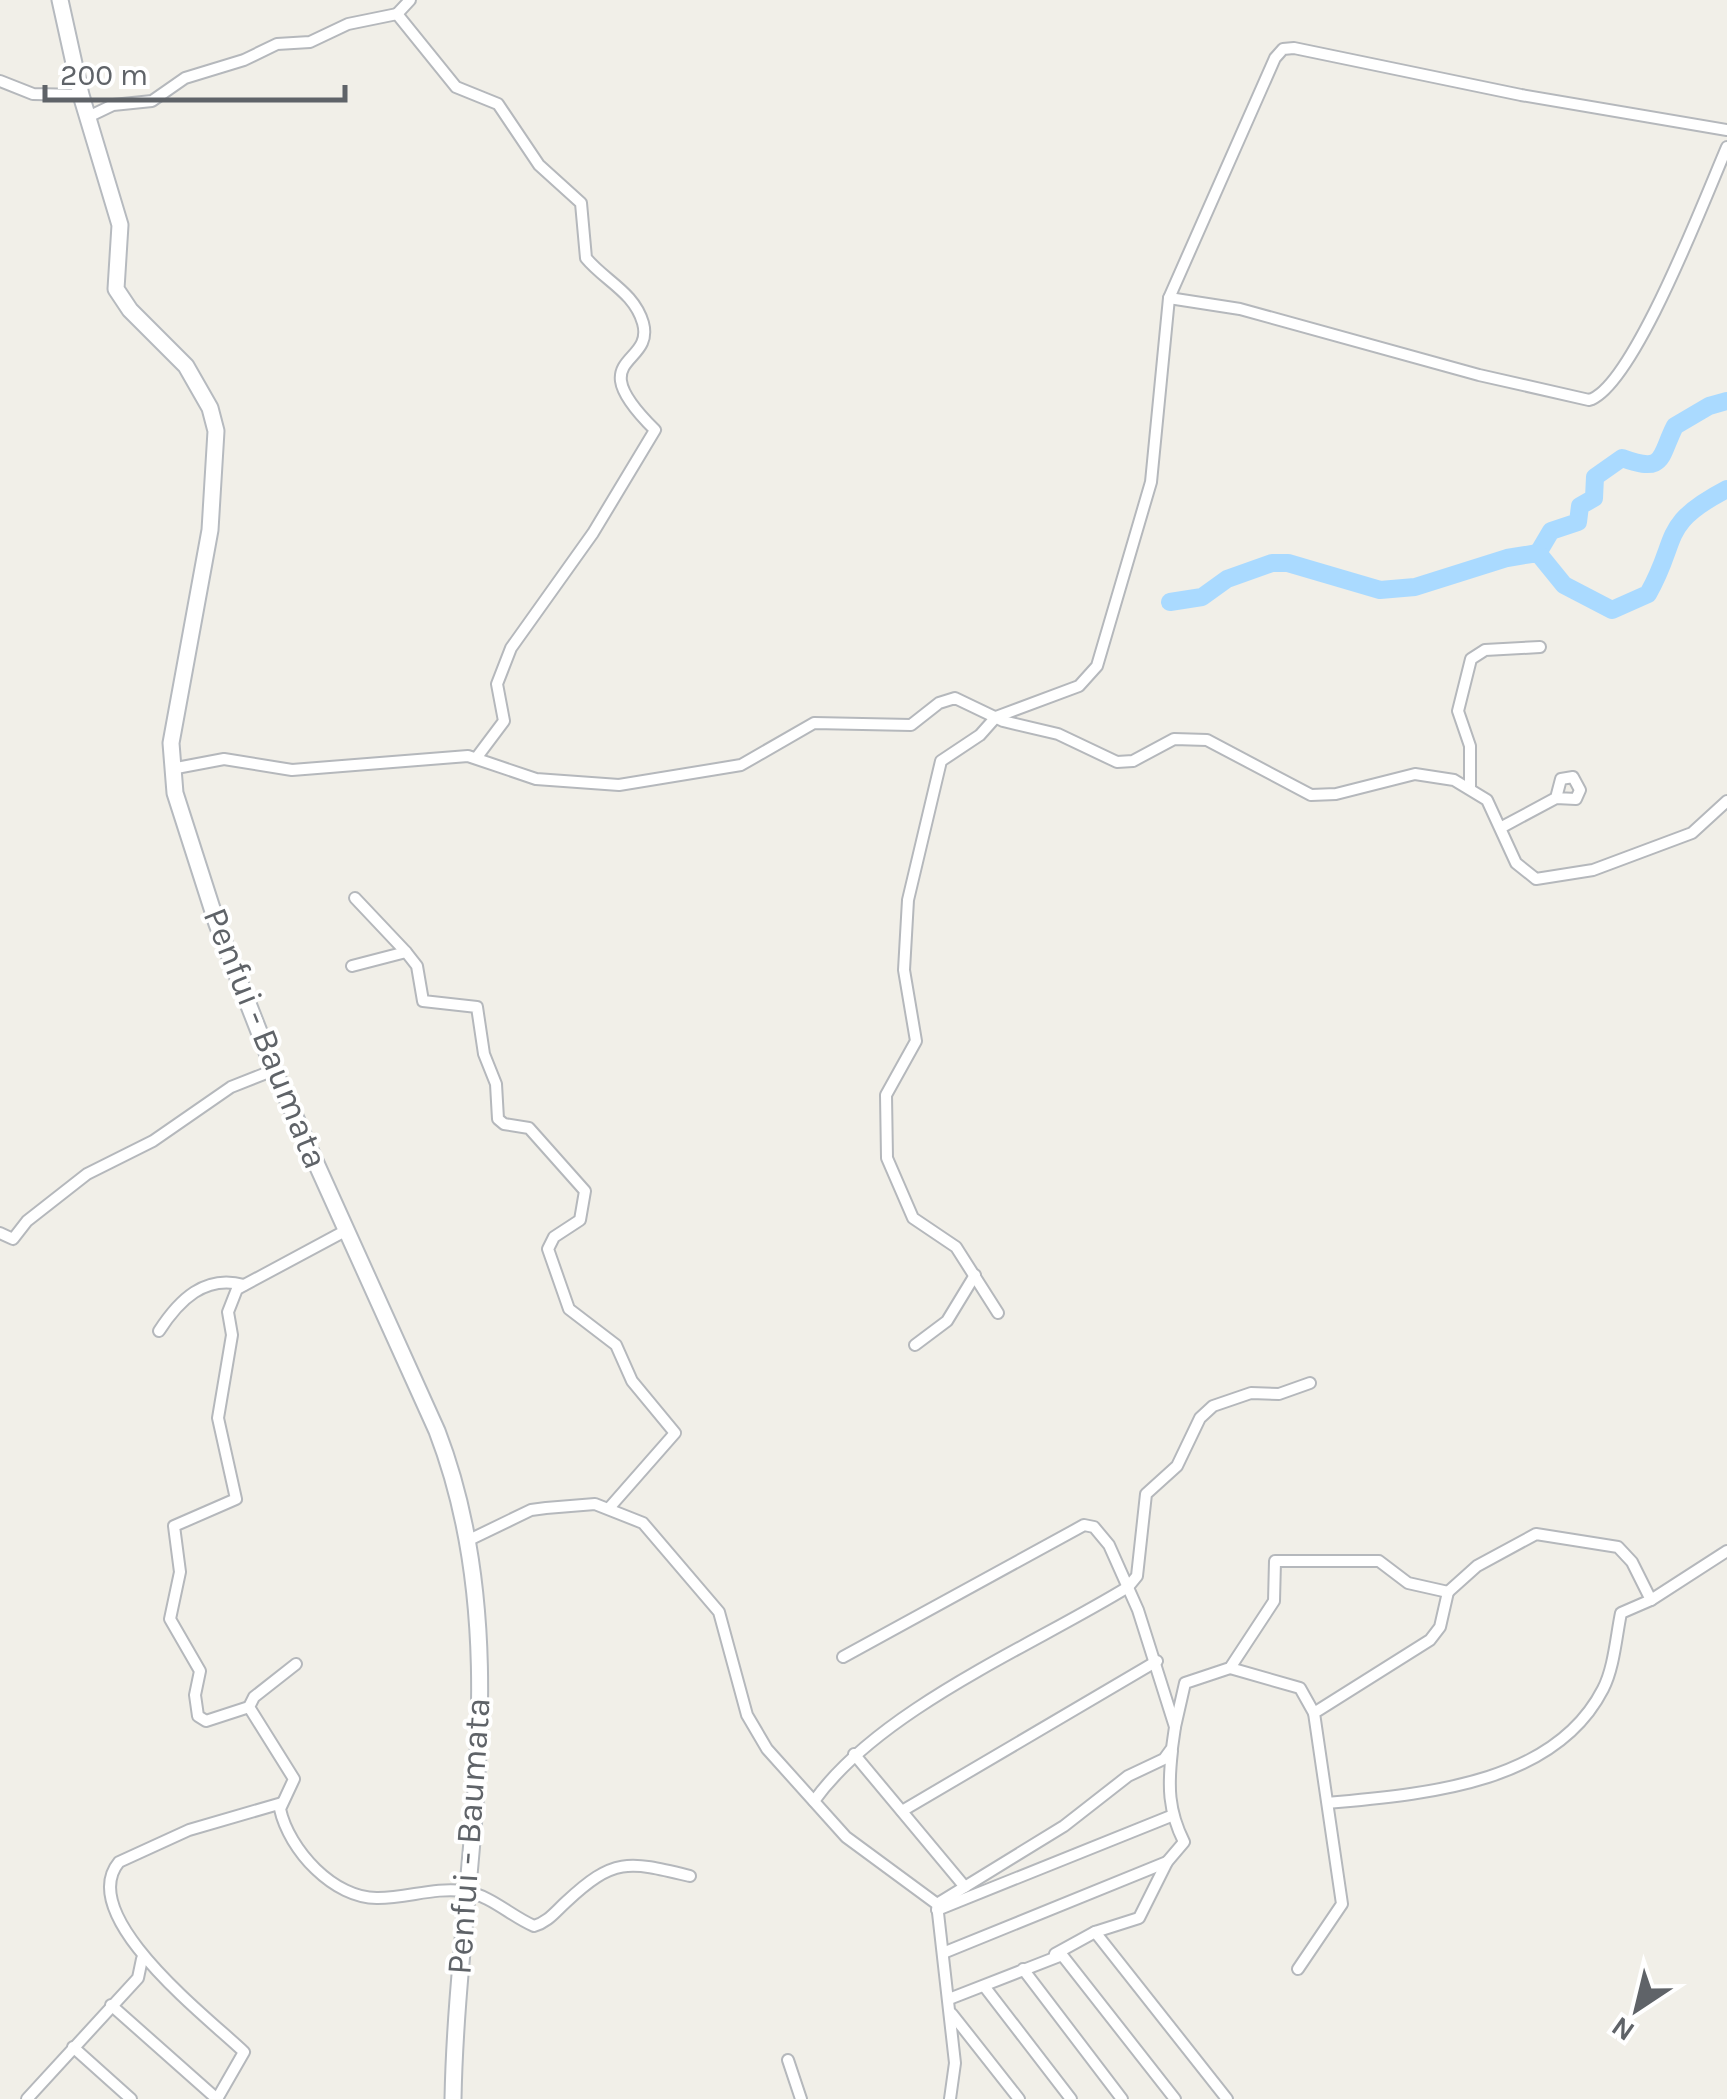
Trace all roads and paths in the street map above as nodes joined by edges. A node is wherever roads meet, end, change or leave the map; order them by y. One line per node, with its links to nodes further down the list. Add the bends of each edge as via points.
1 (60, 0): 5 (street, Penfui - Baumata)
2 (410, 0): 3 (street)
3 (397, 14): 6 (street, via 348,24 308,42 276,44 186,78 152,101 113,105); 12 (street, via 455,86 498,104 539,165 578,199 586,258 631,300 644,331 620,388 655,430 594,533 515,639 497,684 504,721)
4 (0, 81): 5 (street, via 33,94)
5 (80, 95): 6 (street, Penfui - Baumata)
6 (88, 117): 13 (street, Penfui - Baumata, via 120,225 116,289 186,366 216,431 210,530)
7 (1727, 130): 9 (street, via 1286,48 1271,65)
8 (1727, 147): 9 (street, via 1641,336 1614,383 1597,398 1574,399 1240,310)
9 (1169, 298): 11 (street, via 1150,482 1097,666 1080,686)
10 (1540, 646): 14 (street, via 1481,651 1471,659 1458,711 1470,746)
11 (996, 717): 12 (street, via 950,698 911,725 814,723 734,768 618,785 536,778); 14 (street, via 1058,734 1123,763 1168,740 1206,740 1311,795 1415,774); 24 (street, via 940,761 935,774 903,950 916,1046 885,1102 889,1170 910,1214 950,1241)
12 (477, 757): 13 (street, via 292,770 224,759)
13 (171, 769): 21 (street, Penfui - Baumata, via 217,924)
14 (1470, 787): 17 (street, via 1487,800)
15 (1556, 798): 17 (street)
16 (1727, 802): 17 (street, via 1692,832 1550,880 1519,868)
17 (1502, 827)
18 (355, 898): 19 (street)
19 (406, 952): 20 (street); 30 (street, via 415,962 423,1000 477,1008 498,1118 528,1128 585,1191 580,1220 554,1236 548,1249 565,1300 575,1316 616,1345 632,1382 674,1430 671,1442)
20 (352, 966)
21 (274, 1070): 22 (street, Penfui - Baumata); 23 (street, via 231,1087 153,1141 87,1174 13,1239)
22 (346, 1231): 25 (street); 31 (street, Penfui - Baumata, via 438,1431)
23 (0, 1233)
24 (974, 1275): 26 (street); 28 (street, via 947,1321)
25 (244, 1285): 27 (street, via 206,1284); 40 (street, via 228,1312 232,1335 218,1418 236,1499 176,1522 180,1572 170,1615 200,1671 198,1716 206,1721)
26 (998, 1313)
27 (159, 1331)
28 (915, 1345)
29 (1310, 1382): 33 (street, via 1221,1402 1200,1418 1176,1466 1146,1494 1136,1576)
30 (610, 1507): 31 (street, via 530,1510); 45 (street, via 650,1528 710,1599 722,1620 747,1715 767,1749)
31 (469, 1540): 53 (street, Penfui - Baumata, via 479,1654)
32 (1727, 1551): 35 (street)
33 (1128, 1587): 36 (street, via 1109,1545 1084,1525); 37 (street); 44 (street, via 899,1720)
34 (1448, 1592): 35 (street, via 1477,1566 1536,1534 1618,1547); 39 (street, via 1408,1583 1379,1561 1278,1560 1274,1602); 41 (street, via 1440,1628 1430,1640)
35 (1651, 1600): 47 (street, via 1621,1614 1606,1684 1581,1724 1529,1760 1430,1794)
36 (843, 1657)
37 (1157, 1661): 42 (street); 48 (street)
38 (296, 1664): 40 (street)
39 (1230, 1668): 41 (street, via 1300,1688); 42 (street, via 1185,1682)
40 (249, 1707): 46 (street, via 294,1780)
41 (1314, 1713): 47 (street)
42 (1175, 1728): 43 (street)
43 (1172, 1748): 49 (street); 52 (street)
44 (854, 1754): 45 (street); 48 (street)
45 (814, 1801): 54 (street, via 846,1837)
46 (282, 1803): 53 (street, via 292,1842 352,1893 380,1898); 58 (street, via 189,1830 113,1869 112,1895)
47 (1328, 1803): 60 (street, via 1342,1904)
48 (902, 1811): 52 (street)
49 (1171, 1816): 50 (street, via 1184,1842); 54 (street)
50 (1167, 1862): 55 (street, via 1139,1918); 56 (street)
51 (690, 1876): 53 (street, via 619,1864 534,1926)
52 (965, 1887): 54 (street)
53 (469, 1892): 70 (street, Penfui - Baumata)
54 (937, 1908): 56 (street)
55 (1096, 1932): 57 (street); 77 (street)
56 (943, 1953): 62 (street)
57 (1054, 1955): 59 (street); 76 (street, via 1069,1959)
58 (142, 1958): 63 (street, via 138,1978); 69 (street, via 244,2052)
59 (1023, 1969): 61 (street); 75 (street)
60 (1298, 1970)
61 (984, 1986): 62 (street); 74 (street)
62 (949, 1999): 64 (street)
63 (111, 2006): 65 (street); 69 (street)
64 (951, 2013): 72 (street); 73 (street)
65 (73, 2047): 67 (street); 68 (street)
66 (788, 2060): 71 (street)
67 (27, 2099)
68 (132, 2099)
69 (217, 2099)
70 (453, 2099)
71 (800, 2099)
72 (950, 2099)
73 (1019, 2099)
74 (1071, 2099)
75 (1122, 2099)
76 (1175, 2099)
77 (1227, 2099)

